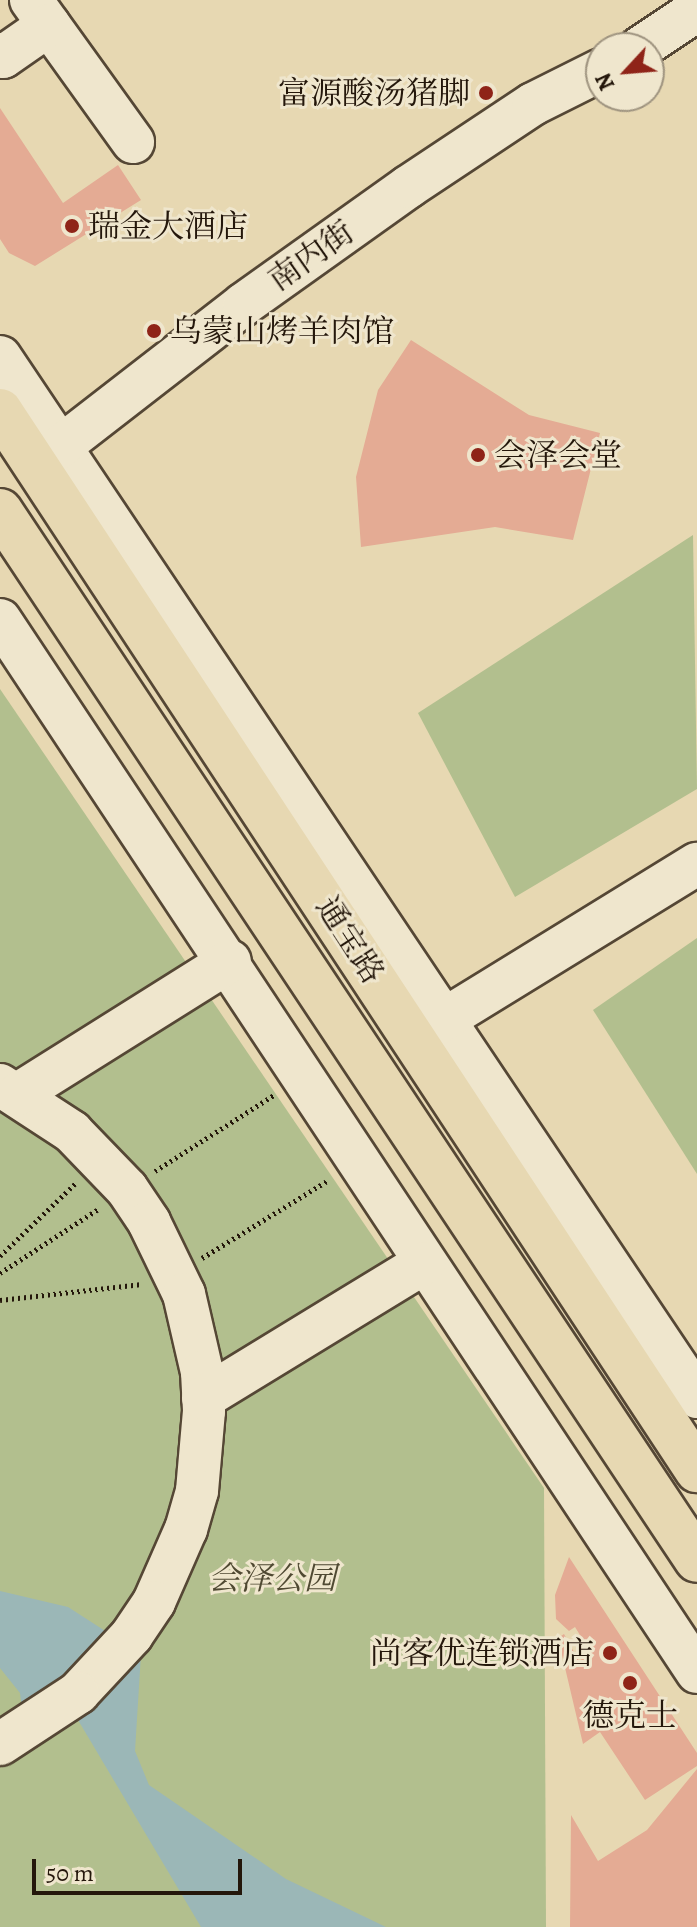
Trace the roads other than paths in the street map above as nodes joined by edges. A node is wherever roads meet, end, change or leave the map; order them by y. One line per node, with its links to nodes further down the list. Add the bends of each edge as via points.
1 (45, 10): 4 (street, via 3,57); 6 (street)
2 (697, 10): 3 (street)
3 (664, 32)
4 (0, 54)
5 (585, 78): 9 (street, 南内街, via 533,104 408,187 244,304)
6 (133, 142)
7 (0, 357): 9 (street)
8 (0, 411): 9 (main road, 通宝路)
9 (48, 456): 14 (main road, 通宝路)
10 (0, 511): 20 (main road, 通宝路)
11 (2, 628): 13 (street)
12 (697, 864): 14 (street)
13 (230, 961): 15 (street); 16 (street)
14 (430, 1029): 17 (street); 19 (main road, 通宝路)
15 (9, 1090): 18 (street, via 72,1132 127,1189 176,1275 195,1333)
16 (424, 1263): 18 (street); 21 (street)
17 (697, 1397)
18 (203, 1398): 22 (street, via 203,1451 172,1566 132,1635 78,1693)
19 (697, 1470)
20 (697, 1560)
21 (697, 1672)
22 (6, 1741)

